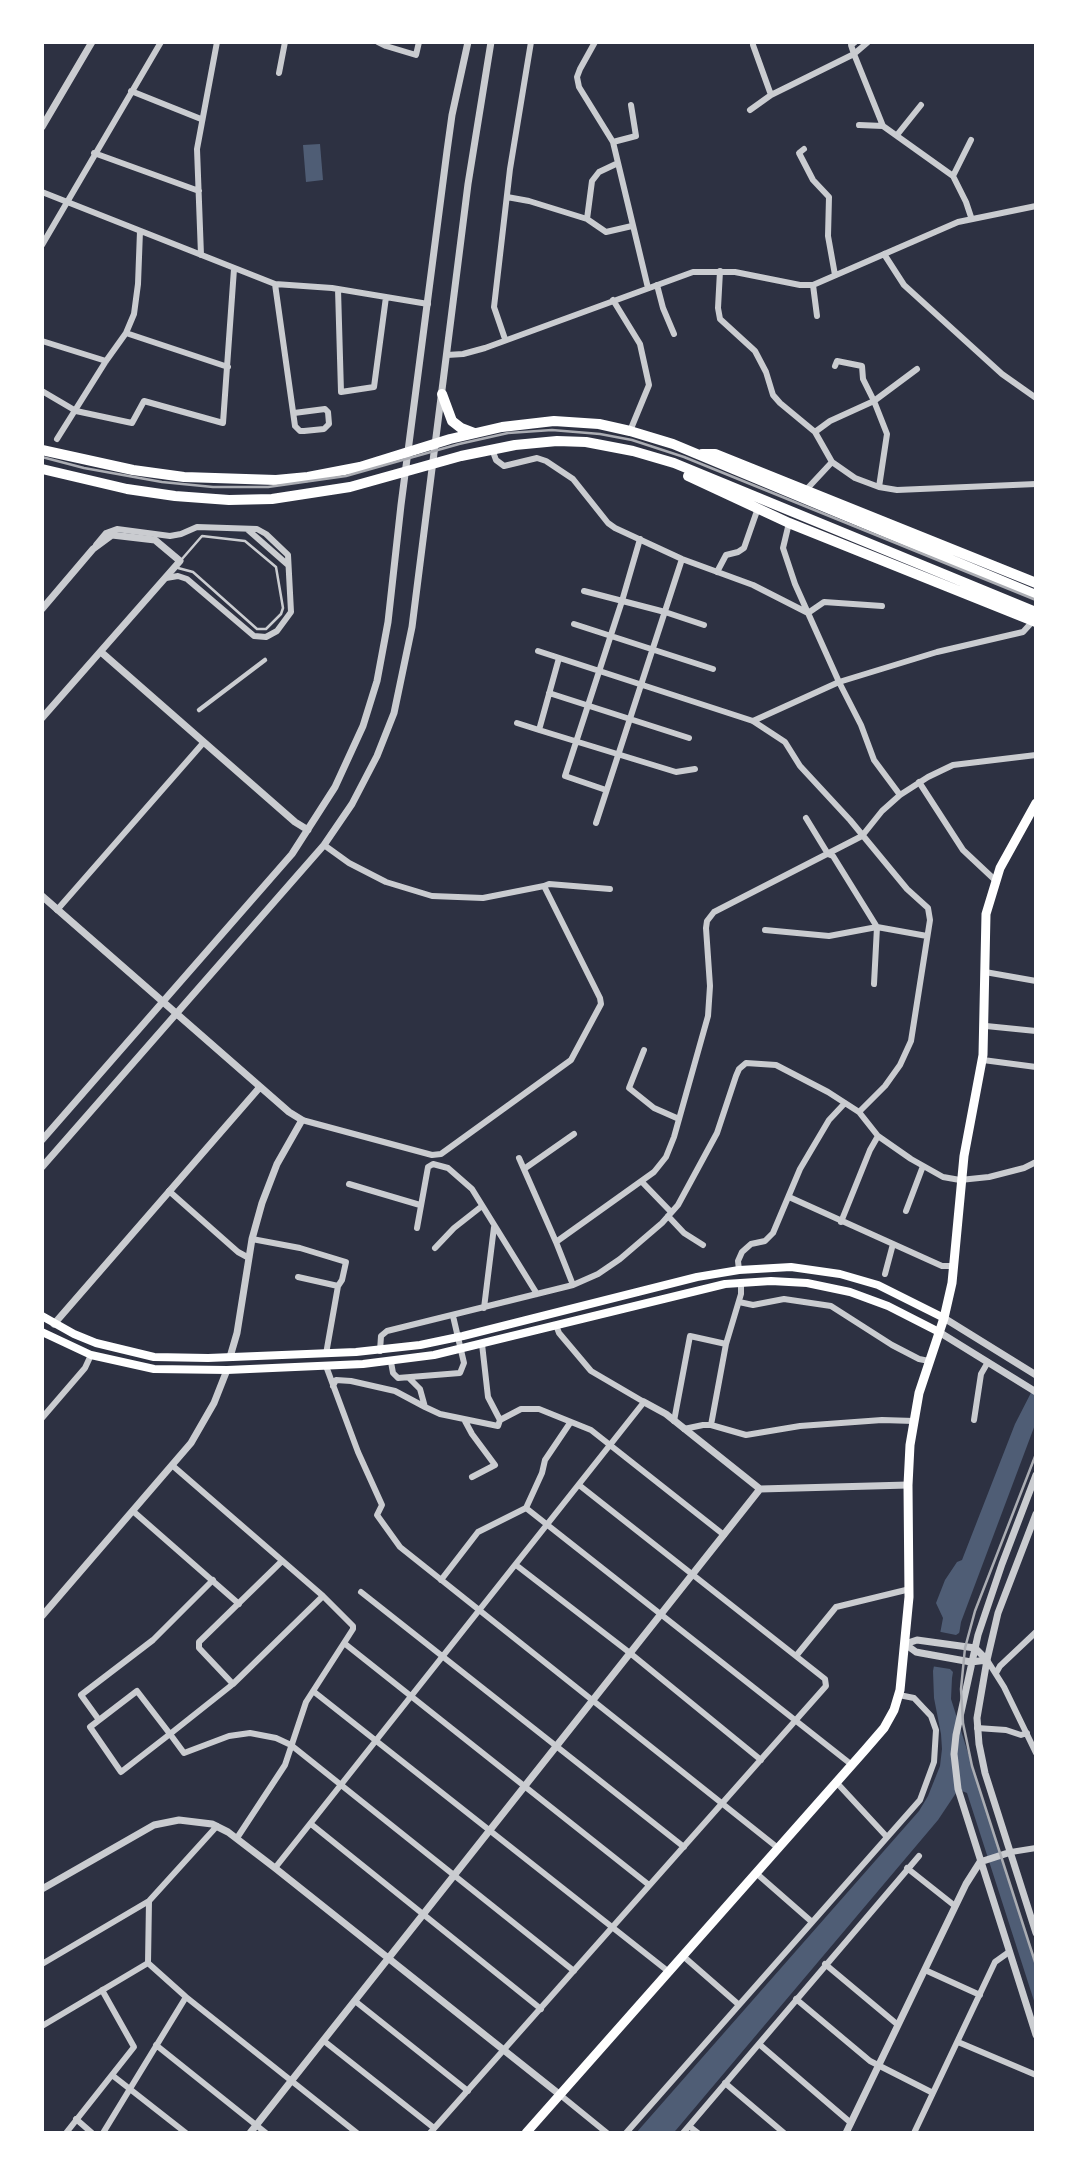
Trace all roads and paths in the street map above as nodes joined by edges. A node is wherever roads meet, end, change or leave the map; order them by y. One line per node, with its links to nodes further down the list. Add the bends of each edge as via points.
1 (92, 42): 24 (street)
2 (160, 42): 16 (street)
3 (217, 42): 21 (street)
4 (285, 42): 15 (street)
5 (378, 42): 6 (street, via 416,55)
6 (419, 42)
7 (468, 42): 54 (street, via 452,115)
8 (491, 42): 60 (street)
9 (531, 42): 34 (street)
10 (595, 42): 27 (street, via 580,69 579,87)
11 (855, 42): 14 (street)
12 (868, 42): 14 (street)
13 (753, 46): 17 (street)
14 (854, 54): 17 (street); 23 (street)
15 (279, 73)
16 (131, 90): 21 (street); 29 (street)
17 (771, 95): 20 (street)
18 (631, 105): 27 (street, via 636,136)
19 (921, 105): 25 (street)
20 (750, 110)
21 (201, 118): 32 (street)
22 (859, 125): 23 (street)
23 (883, 126): 25 (street)
24 (42, 127)
25 (897, 135): 31 (street)
26 (971, 140): 31 (street)
27 (613, 142): 30 (street)
28 (804, 149): 46 (street, via 799,153 813,180 829,197 828,236)
29 (94, 153): 32 (street); 35 (street)
30 (618, 163): 38 (street, via 592,181); 39 (street)
31 (953, 176): 37 (street)
32 (199, 191): 43 (street)
33 (42, 192): 35 (street)
34 (507, 197): 38 (street); 58 (street, via 494,307)
35 (68, 203): 40 (street); 41 (street)
36 (1036, 206): 37 (street)
37 (971, 217): 42 (street)
38 (587, 219): 39 (street, via 606,232)
39 (632, 226): 50 (street)
40 (140, 231): 43 (street); 56 (street, via 134,314)
41 (42, 245)
42 (884, 254): 46 (street); 67 (street, via 904,285 1002,374)
43 (201, 255): 44 (street)
44 (234, 269): 47 (street); 63 (street)
45 (720, 271): 48 (street, via 693,272); 49 (street); 72 (street, via 720,319 755,351 773,395)
46 (835, 275): 49 (street)
47 (275, 284): 51 (street); 70 (street)
48 (657, 285): 50 (street); 57 (street)
49 (813, 285): 55 (street)
50 (648, 288): 53 (street)
51 (338, 289): 52 (street); 52 (street, via 341,392 374,387)
52 (386, 297): 54 (street)
53 (613, 300): 58 (street); 71 (street, via 640,344 649,385)
54 (428, 304): 79 (street)
55 (817, 316)
56 (126, 333): 61 (street); 63 (street)
57 (674, 334)
58 (505, 339): 60 (street)
59 (42, 341): 61 (street)
60 (447, 355): 66 (street)
61 (106, 361): 69 (street)
62 (835, 366): 68 (street, via 837,360 862,366)
63 (228, 367): 69 (street, via 223,423 144,401 132,423)
64 (917, 369): 68 (street)
65 (42, 391): 69 (street)
66 (442, 394): 73 (highway, via 452,421); 75 (street)
67 (1036, 398)
68 (874, 401): 72 (street); 86 (street, via 887,434)
69 (76, 411): 74 (street)
70 (294, 412): 70 (street, via 325,409 330,421 324,429 300,431)
71 (630, 431): 73 (highway, via 554,421); 80 (highway)
72 (815, 432): 81 (street)
73 (474, 433): 75 (highway)
74 (57, 439)
75 (435, 444): 79 (highway); 82 (street)
76 (613, 447): 77 (highway, via 557,441); 88 (highway); 105 (highway, via 698,473)
77 (492, 449): 82 (highway); 90 (street, via 504,467 537,458 546,461 573,479 608,523)
78 (42, 450): 79 (highway, via 171,475 250,481 335,472)
79 (408, 453): 84 (street)
80 (698, 454): 87 (highway, via 715,454); 99 (highway)
81 (832, 462): 86 (street); 87 (street)
82 (432, 465): 84 (highway); 140 (street, via 412,627 394,713 352,804)
83 (42, 469): 84 (highway, via 127,489 229,500 307,495)
84 (405, 473): 138 (street, via 377,681 348,761)
85 (1036, 484): 86 (street)
86 (879, 487)
87 (805, 491): 97 (highway)
88 (758, 508): 89 (highway); 95 (street, via 744,548 726,555)
89 (789, 523): 104 (street, via 783,555); 105 (highway)
90 (640, 539): 92 (street); 100 (street)
91 (93, 549): 93 (street, via 112,535 152,539); 96 (street, via 106,533 117,529 174,536 197,527 262,531 288,555 290,615 277,631 254,636 187,579); 101 (street)
92 (682, 559): 95 (street); 103 (street)
93 (180, 561): 94 (street); 94 (lane, via 202,536 245,541 276,567 281,614 266,629 257,629 193,572)
94 (174, 568): 96 (street)
95 (717, 572): 104 (street)
96 (165, 579): 111 (street)
97 (1036, 583)
98 (584, 591): 100 (street)
99 (1036, 595)
100 (622, 601): 103 (street); 108 (street)
101 (43, 606)
102 (881, 606): 104 (street, via 824,602)
103 (665, 612): 107 (street); 109 (street)
104 (808, 613): 116 (street)
105 (1035, 619): 116 (street, via 1023,632)
106 (574, 624): 108 (street)
107 (704, 625)
108 (611, 636): 109 (street); 115 (street)
109 (652, 649): 114 (street); 117 (street)
110 (538, 651): 112 (street)
111 (101, 652): 121 (street); 128 (street)
112 (559, 658): 115 (street); 118 (street)
113 (265, 660): 120 (street)
114 (713, 669)
115 (600, 671): 117 (street); 119 (street)
116 (839, 682): 123 (street); 134 (street, via 874,760)
117 (641, 684): 122 (street); 123 (street)
118 (549, 694): 119 (street); 125 (street)
119 (588, 706): 122 (street); 127 (street)
120 (199, 710)
121 (42, 718)
122 (629, 719): 126 (street); 129 (street)
123 (753, 721): 139 (street, via 785,742 800,766)
124 (517, 723): 125 (street)
125 (538, 730): 127 (street)
126 (688, 738)
127 (577, 741): 129 (street); 133 (street, via 565,776)
128 (204, 742): 138 (street); 146 (street)
129 (618, 754): 131 (street, via 676,772); 133 (street)
130 (1036, 755): 132 (street, via 953,765)
131 (695, 769)
132 (919, 782): 134 (street); 142 (street, via 963,850)
133 (606, 790): 137 (street)
134 (900, 795): 139 (street)
135 (1035, 806): 142 (main road)
136 (806, 818): 141 (street)
137 (596, 823)
138 (308, 830): 153 (street, via 274,877)
139 (862, 836): 141 (street); 149 (street, via 928,908)
140 (324, 845): 143 (street, via 386,883 432,896 483,898); 154 (street)
141 (828, 853): 147 (street); 163 (street, via 710,917 706,928 708,1016)
142 (995, 880): 150 (main road, via 984,929)
143 (544, 886): 144 (street); 164 (street, via 600,998 571,1060 441,1154)
144 (610, 889)
145 (42, 896): 146 (street)
146 (57, 909): 153 (street)
147 (877, 926): 148 (street, via 830,936); 149 (street); 152 (street)
148 (765, 930)
149 (927, 936): 162 (street, via 911,1041 885,1086)
150 (985, 972): 151 (street); 155 (main road)
151 (1036, 981)
152 (874, 984)
153 (163, 1002): 154 (street); 167 (street)
154 (177, 1014): 160 (street); 171 (street)
155 (986, 1026): 156 (street); 158 (main road)
156 (1036, 1031)
157 (644, 1050): 163 (street, via 629,1088 654,1108)
158 (983, 1060): 159 (street); 173 (main road)
159 (1036, 1067)
160 (260, 1087): 164 (street); 176 (street)
161 (844, 1104): 162 (street); 177 (street, via 800,1169); 181 (street, via 776,1065 742,1065 717,1133)
162 (859, 1112): 166 (street)
163 (679, 1119): 174 (street, via 666,1157)
164 (302, 1120): 185 (street, via 268,1185)
165 (573, 1134): 172 (street)
166 (878, 1136): 170 (street); 182 (street)
167 (42, 1140)
168 (519, 1158): 172 (street)
169 (1036, 1162): 173 (street, via 989,1177)
170 (923, 1166): 173 (street); 180 (street)
171 (42, 1167)
172 (524, 1169): 186 (street)
173 (960, 1180): 191 (main road)
174 (642, 1182): 181 (street); 186 (street)
175 (349, 1184): 178 (street)
176 (169, 1191): 190 (street); 204 (street)
177 (789, 1197): 182 (street); 192 (street, via 769,1238 742,1252)
178 (420, 1205): 179 (street, via 426,1172 433,1164 447,1168 472,1189); 184 (street)
179 (482, 1206): 183 (street); 189 (street)
180 (906, 1211)
181 (670, 1214): 188 (street, via 684,1233); 196 (street, via 620,1259)
182 (841, 1222): 187 (street)
183 (494, 1226): 198 (street); 200 (street)
184 (416, 1228)
185 (253, 1239): 190 (street); 197 (street, via 346,1262)
186 (555, 1242): 196 (street)
187 (893, 1244): 191 (street, via 942,1266); 193 (street)
188 (703, 1245)
189 (435, 1248)
190 (249, 1258): 213 (street)
191 (954, 1266): 203 (main road)
192 (739, 1270): 203 (main road, via 791,1267 840,1274 878,1285); 210 (main road, via 463,1336)
193 (885, 1274)
194 (298, 1277): 197 (street)
195 (741, 1282): 199 (street); 205 (main road); 207 (main road, via 788,1281 850,1292)
196 (573, 1285): 198 (street)
197 (338, 1286): 211 (street)
198 (537, 1294): 200 (street)
199 (739, 1302): 209 (street); 214 (street, via 753,1305 784,1299 831,1306 892,1345)
200 (484, 1308): 202 (street)
201 (42, 1316): 204 (main road)
202 (453, 1316): 210 (street, via 387,1331 381,1336); 220 (street, via 462,1371)
203 (944, 1318): 207 (main road); 219 (street)
204 (54, 1324): 213 (main road, via 133,1353 177,1359)
205 (556, 1325): 208 (main road); 223 (street, via 591,1371)
206 (42, 1332): 212 (main road)
207 (939, 1332): 214 (main road); 216 (street)
208 (482, 1344): 215 (main road); 226 (street, via 488,1397)
209 (726, 1344): 229 (street, via 690,1336); 232 (street)
210 (380, 1351): 211 (main road)
211 (326, 1354): 213 (main road)
212 (91, 1355): 218 (main road, via 154,1369); 225 (street)
213 (230, 1357)
214 (929, 1361): 230 (main road)
215 (391, 1362): 217 (main road); 220 (street, via 396,1377)
216 (988, 1362): 222 (street); 227 (street, via 981,1374)
217 (326, 1366): 218 (main road); 221 (street)
218 (227, 1370): 235 (street, via 203,1424)
219 (1036, 1374)
220 (411, 1379): 224 (street, via 420,1389)
221 (333, 1386): 224 (street, via 336,1380 362,1383 395,1391); 250 (street, via 382,1505 377,1515 400,1547)
222 (1033, 1390)
223 (644, 1402): 229 (street); 234 (street)
224 (425, 1407): 228 (street)
225 (42, 1418)
226 (500, 1420): 228 (street, via 498,1426); 231 (street, via 521,1409 539,1409)
227 (974, 1420)
228 (465, 1421): 237 (street, via 495,1465)
229 (674, 1421): 233 (street)
230 (914, 1421): 232 (street, via 800,1426 746,1435); 239 (main road)
231 (570, 1423): 234 (street, via 591,1430); 241 (street, via 545,1460)
232 (711, 1425): 233 (street)
233 (684, 1429): 240 (street)
234 (610, 1445): 238 (street); 245 (street)
235 (173, 1466): 242 (street); 246 (street)
236 (1036, 1475): 261 (street)
237 (472, 1477)
238 (579, 1485): 244 (street); 248 (street)
239 (908, 1485): 240 (street); 251 (main road)
240 (760, 1489): 245 (street)
241 (526, 1508): 244 (street); 250 (street, via 478,1532)
242 (134, 1512): 249 (street); 257 (street)
243 (1036, 1514): 265 (street, via 1002,1602)
244 (547, 1524): 247 (street); 256 (street)
245 (724, 1535): 248 (street)
246 (282, 1561): 253 (street); 254 (street)
247 (516, 1565): 255 (street); 262 (street)
248 (693, 1575): 256 (street); 264 (street)
249 (213, 1580): 254 (street); 273 (street, via 153,1640 81,1695)
250 (440, 1580): 255 (street)
251 (910, 1589): 260 (main road); 264 (street, via 836,1607)
252 (361, 1592): 263 (street)
253 (323, 1596): 259 (street, via 351,1622 353,1629); 268 (street)
254 (239, 1604): 268 (street, via 199,1642 199,1648)
255 (480, 1611): 263 (street); 272 (street)
256 (662, 1614): 262 (street); 274 (street)
257 (42, 1616)
258 (1036, 1632): 267 (street)
259 (344, 1643): 269 (street); 271 (street)
260 (905, 1644): 261 (street, via 917,1640); 266 (street, via 916,1652); 270 (main road)
261 (975, 1648): 265 (street); 266 (street)
262 (630, 1653): 272 (street); 282 (street)
263 (443, 1656): 271 (street); 280 (street)
264 (796, 1656): 274 (street, via 825,1679 826,1686)
265 (987, 1660): 266 (street); 267 (street); 275 (street)
266 (971, 1662): 298 (street, via 954,1754 955,1772)
267 (996, 1672): 276 (street)
268 (233, 1684): 277 (street)
269 (313, 1691): 278 (street); 279 (street)
270 (899, 1695): 283 (main road, via 884,1728); 291 (street, via 914,1698 931,1716 937,1745 923,1793)
271 (412, 1696): 278 (street); 286 (street)
272 (593, 1700): 280 (street); 287 (street)
273 (99, 1720): 277 (street, via 137,1691); 277 (street, via 90,1727 121,1772)
274 (796, 1721): 282 (street); 283 (street)
275 (977, 1728): 276 (street); 296 (street)
276 (1027, 1733): 281 (street)
277 (170, 1734): 279 (street, via 184,1753 250,1733)
278 (377, 1740): 285 (street); 290 (street)
279 (291, 1745): 285 (street); 292 (street, via 285,1765)
280 (557, 1747): 286 (street); 293 (street)
281 (1036, 1753)
282 (761, 1760): 287 (street)
283 (852, 1765): 284 (main road)
284 (837, 1783): 291 (street); 294 (main road)
285 (342, 1784): 288 (street); 302 (street)
286 (526, 1786): 290 (street); 303 (street)
287 (722, 1803): 293 (street); 294 (street)
288 (311, 1824): 300 (street); 307 (street)
289 (217, 1826): 292 (street); 304 (street, via 188,1820 154,1825); 305 (street)
290 (491, 1831): 302 (street); 309 (street)
291 (887, 1837): 308 (street)
292 (237, 1838): 300 (street)
293 (684, 1847): 303 (street)
294 (778, 1848): 301 (main road)
295 (1036, 1848): 296 (street)
296 (1007, 1853): 298 (street); 310 (street)
297 (919, 1856): 299 (street)
298 (983, 1861): 306 (street); 311 (street)
299 (907, 1867): 306 (street); 316 (street)
300 (275, 1868): 313 (street)
301 (756, 1872): 308 (street); 312 (main road)
302 (455, 1875): 307 (street); 318 (street)
303 (649, 1885): 309 (street)
304 (42, 1889)
305 (149, 1901): 314 (street); 315 (street)
306 (955, 1906): 317 (street)
307 (424, 1914): 313 (street); 326 (street)
308 (812, 1922): 325 (street)
309 (612, 1928): 318 (street); 319 (street)
310 (1036, 1933)
311 (1009, 1952): 321 (street, via 995,1962); 329 (street)
312 (683, 1956): 319 (main road); 325 (street)
313 (389, 1959): 324 (street); 334 (street)
314 (148, 1963): 320 (street); 322 (street)
315 (42, 1964)
316 (825, 1964): 323 (street); 327 (street)
317 (925, 1970): 321 (street); 327 (street)
318 (574, 1971): 326 (street)
319 (669, 1972): 343 (main road)
320 (102, 1990): 328 (street); 337 (street, via 134,2047)
321 (980, 1995): 331 (street)
322 (186, 1997): 333 (street); 338 (street)
323 (796, 1999): 332 (street); 335 (street)
324 (355, 2001): 330 (street); 341 (street)
325 (738, 2004): 358 (street)
326 (541, 2009): 334 (street)
327 (898, 2025): 335 (street)
328 (42, 2026)
329 (1036, 2035)
330 (324, 2041): 338 (street); 348 (street)
331 (958, 2042): 336 (street); 342 (street)
332 (759, 2044): 339 (street); 345 (street)
333 (156, 2045): 340 (street); 346 (street)
334 (504, 2050): 341 (street); 343 (street)
335 (878, 2067): 342 (street); 345 (street)
336 (1036, 2075)
337 (112, 2076): 340 (street); 344 (street)
338 (292, 2081): 346 (street); 355 (street)
339 (725, 2083): 347 (street); 361 (street)
340 (130, 2089): 351 (street); 352 (street)
341 (468, 2091): 348 (street)
342 (933, 2092): 363 (street)
343 (559, 2094): 356 (main road); 357 (street)
344 (76, 2119): 349 (street); 350 (street)
345 (851, 2123): 362 (street)
346 (256, 2125): 353 (street); 354 (street)
347 (690, 2126): 359 (street); 360 (street)
348 (432, 2131)
349 (66, 2133)
350 (92, 2133)
351 (103, 2133)
352 (186, 2133)
353 (250, 2133)
354 (266, 2133)
355 (357, 2133)
356 (526, 2133)
357 (607, 2133)
358 (626, 2133)
359 (683, 2133)
360 (698, 2133)
361 (784, 2133)
362 (846, 2133)
363 (914, 2133)

